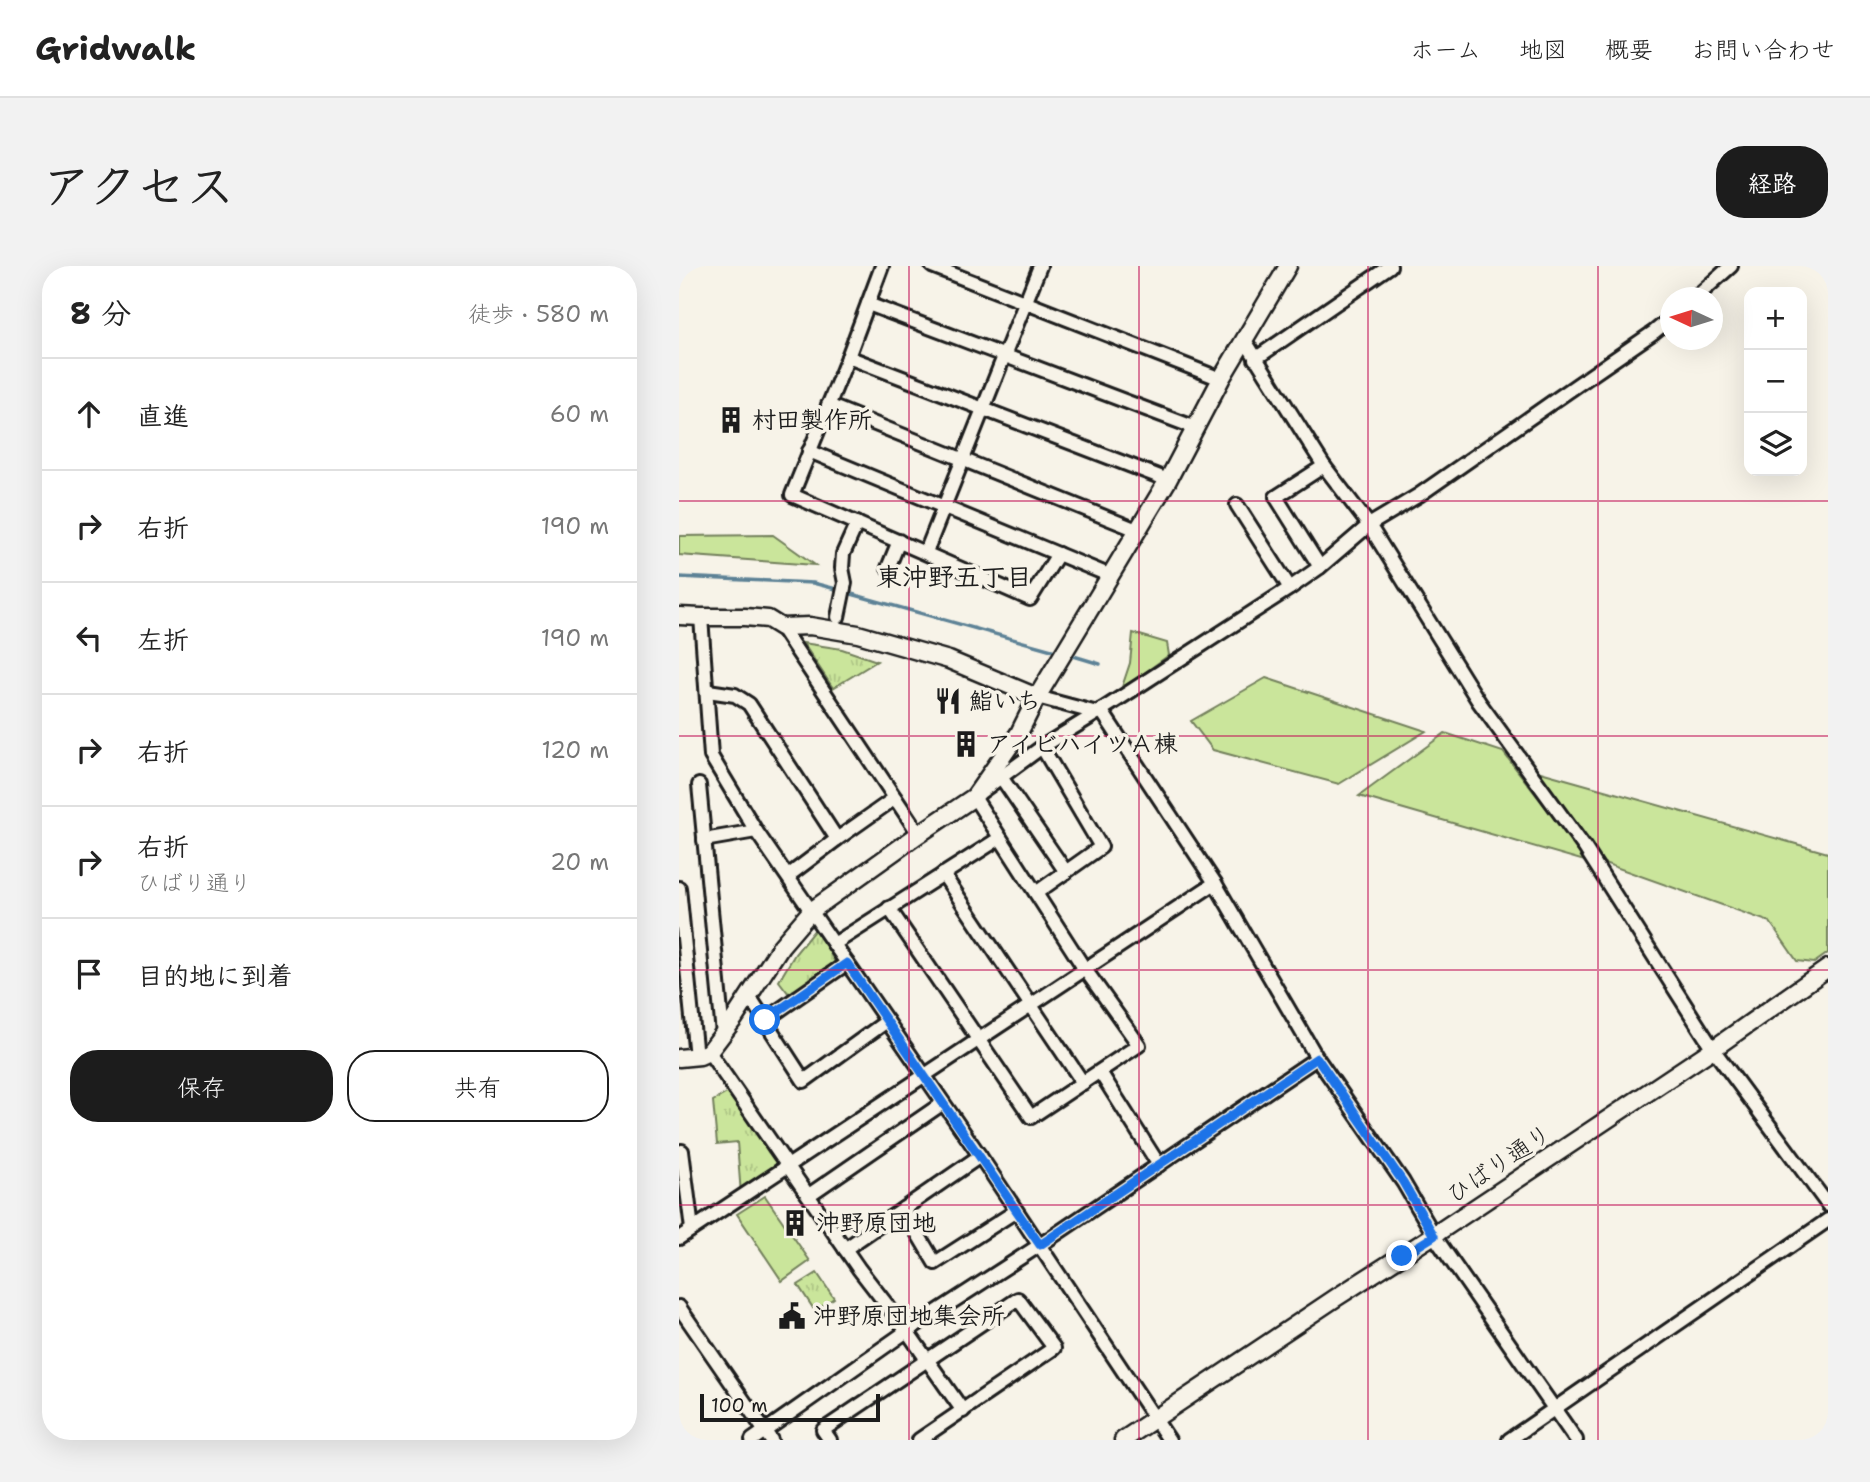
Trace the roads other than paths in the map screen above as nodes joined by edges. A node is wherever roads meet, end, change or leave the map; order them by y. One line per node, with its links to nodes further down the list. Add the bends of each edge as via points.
1 (882, 266): 9 (street)
2 (932, 266): 8 (street)
3 (1040, 266): 8 (street)
4 (1288, 266): 11 (street)
5 (1391, 266): 14 (street)
6 (1731, 266): 7 (street)
7 (1707, 287)
8 (1025, 302): 12 (street); 15 (street)
9 (868, 303): 12 (street); 13 (street)
10 (1660, 326): 26 (street)
11 (1244, 339): 14 (street); 15 (street)
12 (1005, 355): 17 (street); 18 (street)
13 (848, 357): 16 (street); 17 (street)
14 (1255, 359): 21 (street)
15 (1221, 379): 18 (street)
16 (828, 405): 19 (street); 20 (street)
17 (983, 409): 20 (street); 22 (street)
18 (1196, 428): 22 (street)
19 (809, 451): 24 (street); 25 (street, via 792,495)
20 (963, 460): 24 (street); 27 (street)
21 (1325, 466): 26 (street); 31 (street, via 1276,497)
22 (1168, 480): 27 (street)
23 (1237, 505): 34 (street)
24 (944, 507): 29 (street); 30 (street)
25 (857, 523): 28 (street); 37 (street, via 843,554 845,583)
26 (1369, 525): 31 (street); 71 (street, via 1479,702 1585,848)
27 (1137, 530): 33 (street)
28 (898, 541): 29 (street); 32 (street)
29 (926, 552): 30 (street, via 1030,599)
30 (1058, 554): 33 (street)
31 (1320, 567): 34 (street)
32 (888, 568)
33 (1111, 576): 40 (street)
34 (1290, 588): 41 (street)
35 (679, 615): 36 (street)
36 (701, 617): 38 (street, via 768,619); 39 (street)
37 (838, 617)
38 (781, 626): 40 (street, via 858,634 949,660); 46 (street)
39 (708, 691): 47 (street, via 711,756); 50 (street, via 735,695 749,704)
40 (1037, 697): 41 (street); 45 (street, via 1019,733)
41 (1099, 712): 42 (street); 55 (street)
42 (1042, 747): 43 (street); 52 (street, via 1101,847)
43 (1001, 777): 45 (street); 52 (street)
44 (699, 785): 51 (street)
45 (974, 797): 48 (street); 49 (street)
46 (895, 798): 48 (street); 50 (street)
47 (755, 831): 51 (street); 54 (street)
48 (919, 834): 59 (street)
49 (1000, 838): 53 (street); 57 (street)
50 (837, 839): 54 (street)
51 (704, 840): 69 (street)
52 (1066, 872): 57 (street)
53 (943, 874): 58 (street); 65 (street)
54 (788, 876): 59 (street)
55 (1215, 883): 62 (street); 74 (street)
56 (679, 888): 66 (street)
57 (1035, 893): 62 (street)
58 (889, 908): 60 (street); 70 (street)
59 (811, 911): 60 (street); 64 (street, via 781,946)
60 (834, 944): 61 (street)
61 (847, 963): 67 (street); 68 (street)
62 (1084, 968): 65 (street); 75 (street, via 1139,1045)
63 (1828, 968): 71 (street, ひばり通り)
64 (749, 996): 67 (street); 69 (street)
65 (1031, 1005): 70 (street); 77 (street)
66 (685, 1013): 72 (street)
67 (765, 1020): 68 (street, via 804,1081)
68 (887, 1021): 76 (street)
69 (723, 1034): 72 (street)
70 (978, 1039): 76 (street); 77 (street, via 1031,1117)
71 (1713, 1049): 84 (street); 89 (street, ひばり通り)
72 (703, 1054): 73 (street); 81 (street)
73 (679, 1058)
74 (1317, 1058): 82 (street); 89 (street, via 1403,1182)
75 (1100, 1072): 77 (street); 82 (street)
76 (924, 1075): 78 (street); 81 (street)
77 (1083, 1083)
78 (943, 1103): 80 (street); 83 (street)
79 (682, 1151): 88 (street)
80 (980, 1156): 85 (street); 86 (street)
81 (787, 1165): 83 (street); 88 (street)
82 (1159, 1165): 91 (street)
83 (809, 1195): 92 (street)
84 (1828, 1205)
85 (903, 1209): 86 (street, via 935,1263); 92 (street)
86 (1016, 1211): 91 (street)
87 (1828, 1220): 96 (street)
88 (692, 1229): 90 (street)
89 (1434, 1236): 96 (street); 98 (street, ひばり通り)
90 (679, 1238)
91 (1040, 1245): 94 (street); 98 (street)
92 (845, 1249): 94 (street)
93 (679, 1307): 99 (street)
94 (907, 1331): 95 (street); 99 (street)
95 (927, 1360): 97 (street); 97 (street, via 1018,1299 1054,1348); 101 (street, via 823,1430)
96 (1556, 1409): 105 (street); 106 (street)
97 (963, 1411): 102 (street)
98 (1155, 1419): 103 (street, ひばり通り); 104 (street)
99 (768, 1436): 100 (street)
100 (752, 1440)
101 (830, 1440)
102 (919, 1440)
103 (1123, 1440)
104 (1169, 1440)
105 (1509, 1440)
106 (1576, 1440)

